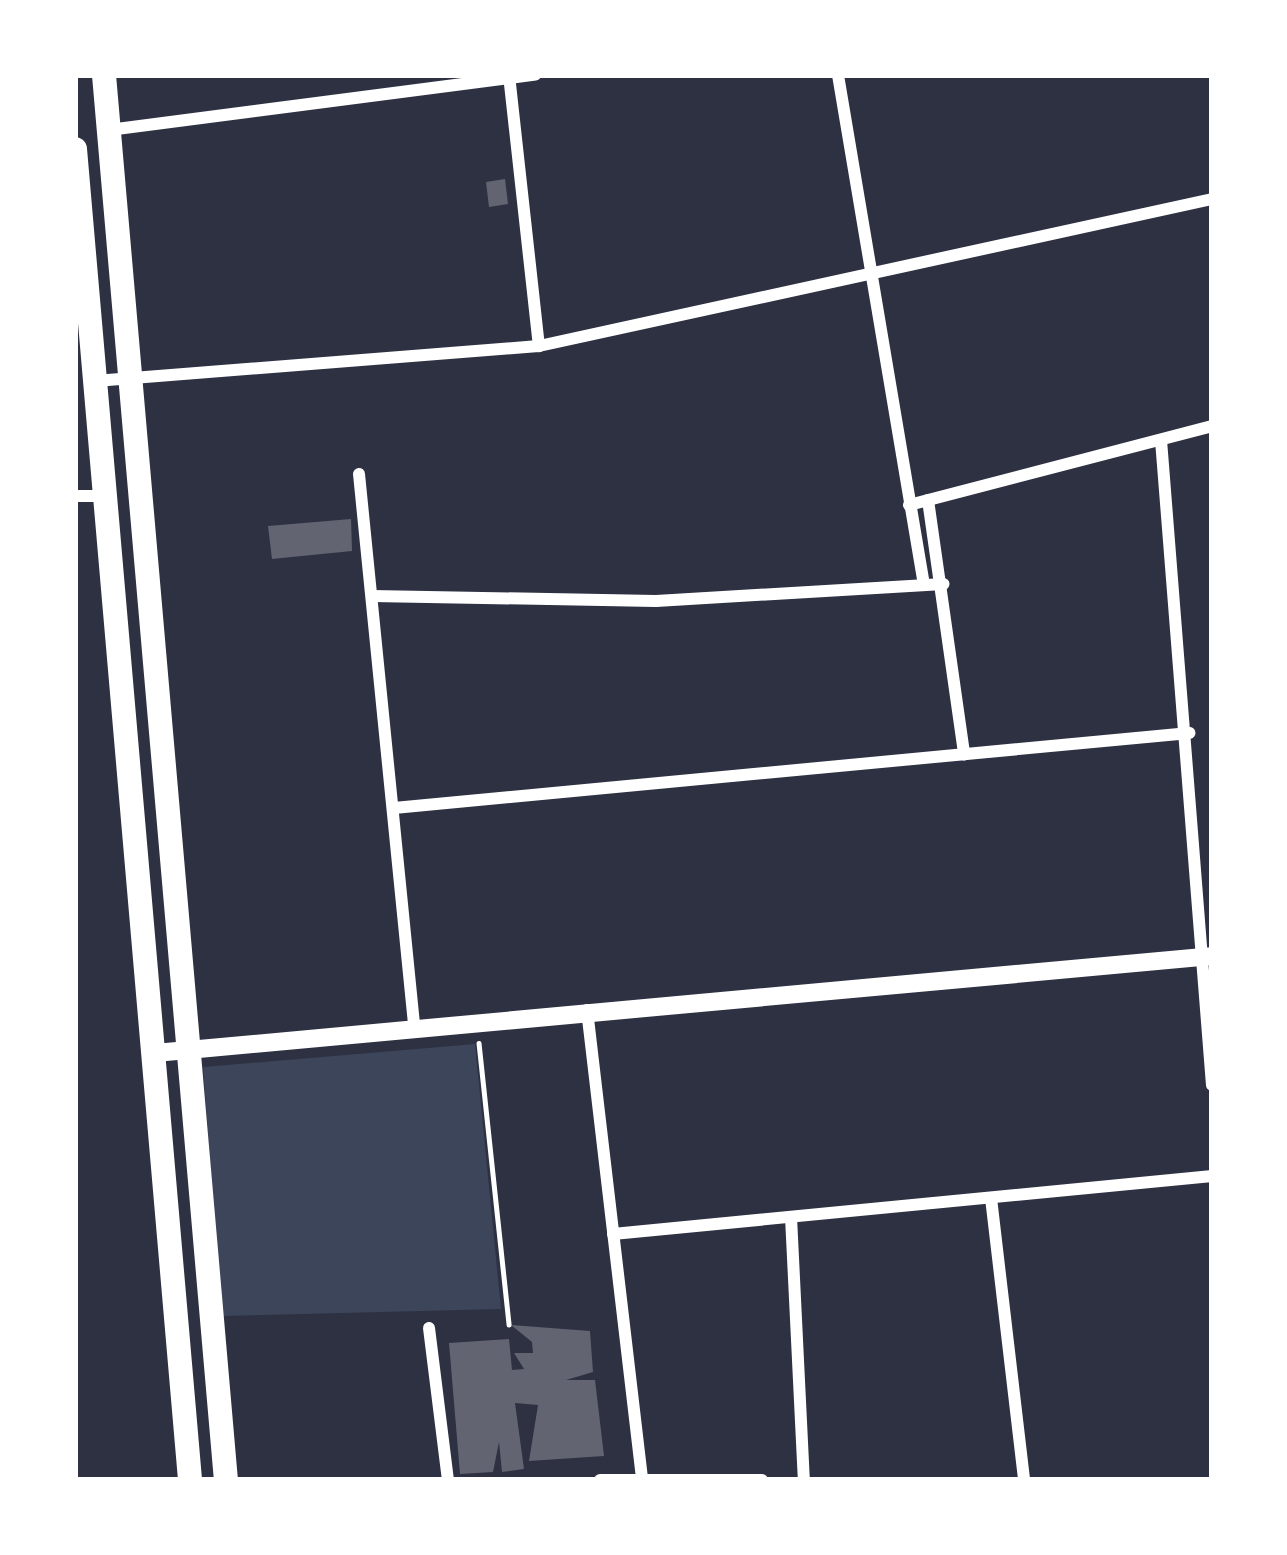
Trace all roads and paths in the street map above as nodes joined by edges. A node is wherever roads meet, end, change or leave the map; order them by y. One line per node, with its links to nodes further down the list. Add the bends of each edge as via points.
1 (104, 75): 5 (main road)
2 (535, 75): 4 (street)
3 (838, 75): 8 (street)
4 (509, 77): 5 (street); 9 (street)
5 (109, 130): 10 (main road)
6 (75, 149): 11 (main road)
7 (1212, 199): 8 (street)
8 (871, 280): 9 (street); 18 (street)
9 (539, 346): 10 (street)
10 (131, 378): 11 (street); 29 (main road)
11 (95, 381): 16 (main road)
12 (1212, 426): 13 (street)
13 (1161, 440): 17 (street); 22 (street)
14 (359, 474): 21 (street)
15 (75, 496): 16 (street)
16 (105, 496): 30 (main road)
17 (928, 500): 18 (street); 19 (street)
18 (908, 505): 20 (street)
19 (943, 584): 20 (street); 23 (street)
20 (925, 585): 21 (street, via 656,602)
21 (373, 596): 24 (street)
22 (1189, 733): 23 (street); 25 (street)
23 (964, 754): 24 (street)
24 (394, 808): 28 (street)
25 (1207, 956): 26 (street); 31 (street)
26 (587, 1009): 27 (street); 35 (street)
27 (477, 1018): 28 (street); 36 (path)
28 (414, 1024): 29 (street)
29 (188, 1050): 30 (street); 40 (main road)
30 (154, 1052): 39 (main road)
31 (1212, 1085)
32 (1212, 1176): 33 (street)
33 (991, 1198): 34 (street); 45 (street)
34 (790, 1217): 35 (street); 44 (street)
35 (613, 1234): 38 (street)
36 (509, 1324)
37 (429, 1328): 41 (street)
38 (642, 1478): 42 (street); 43 (street)
39 (190, 1480)
40 (226, 1480)
41 (448, 1480)
42 (600, 1480)
43 (762, 1480)
44 (804, 1480)
45 (1024, 1480)

